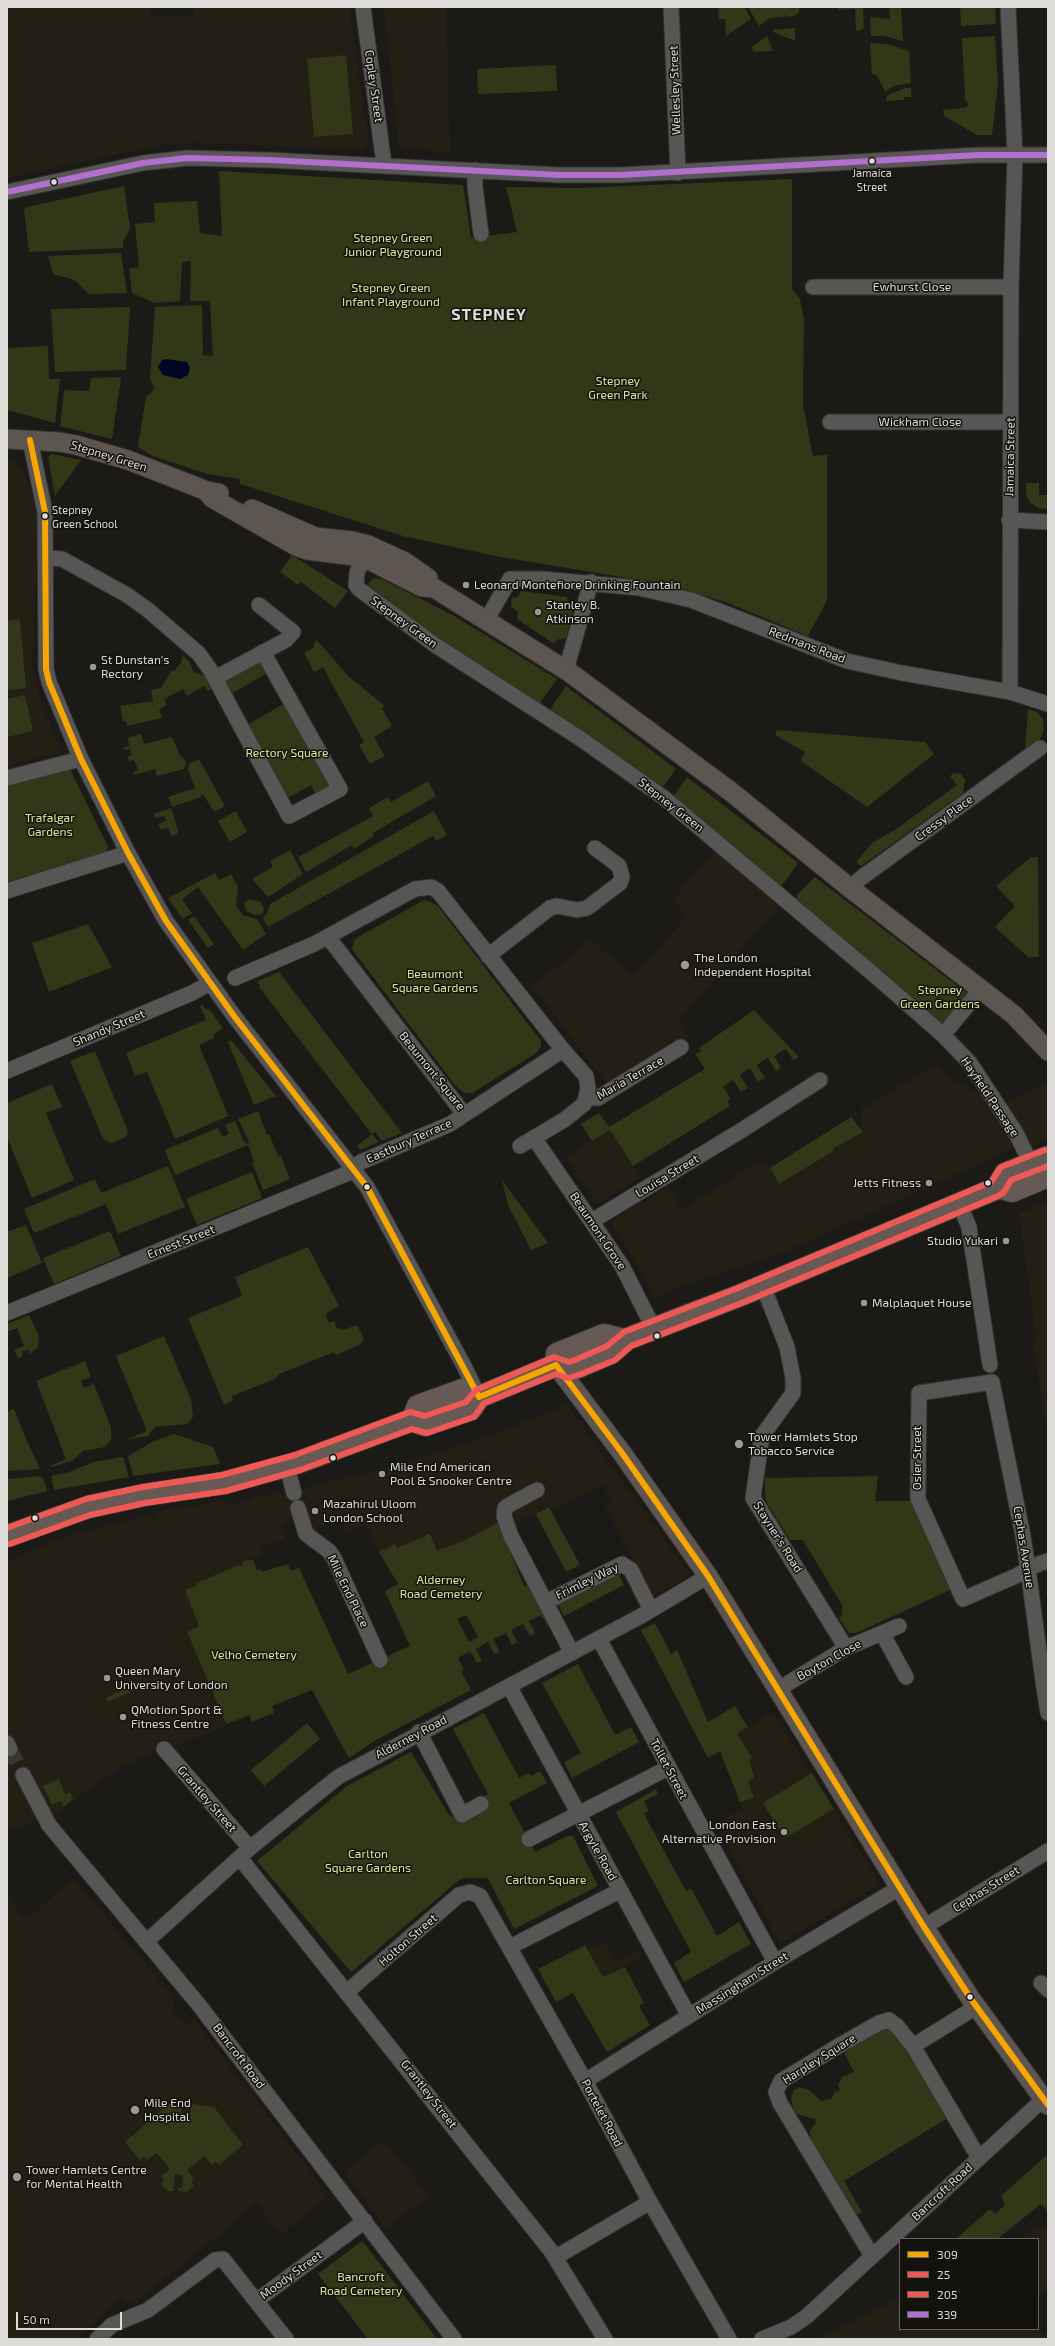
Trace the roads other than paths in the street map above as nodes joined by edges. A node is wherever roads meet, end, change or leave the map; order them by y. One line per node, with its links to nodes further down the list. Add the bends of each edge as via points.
1 (363, 7): 6 (street, Copley Street, via 384,157)
2 (671, 7): 8 (street, Wellesley Street)
3 (1008, 7): 4 (street, Jamaica Street)
4 (1015, 154): 5 (street); 8 (street); 12 (street, Jamaica Street)
5 (1048, 155)
6 (383, 166): 7 (street); 9 (street, via 180,158 143,163)
7 (475, 170): 8 (street, via 567,175); 10 (street)
8 (678, 173)
9 (7, 192)
10 (481, 234)
11 (813, 287): 12 (street, Ewhurst Close)
12 (1011, 287): 14 (street, Jamaica Street)
13 (830, 422): 14 (street, Wickham Close)
14 (1011, 422): 17 (street, Jamaica Street)
15 (7, 439): 16 (main road, Stepney Green)
16 (30, 440): 19 (main road, Stepney Green, via 60,442 112,455 207,491 212,498 307,550); 20 (street, via 45,507)
17 (1009, 520): 18 (street); 27 (street, Jamaica Street)
18 (1048, 522)
19 (365, 551): 23 (main road, Stepney Green, via 422,588 434,588); 41 (street, Stepney Green, via 356,580 356,585 363,592 435,645 581,739 663,797)
20 (47, 558): 26 (street, via 62,559 148,610 198,654); 30 (street, via 46,668)
21 (591, 582): 23 (street, Redmans Road, via 522,577 510,579); 25 (street); 27 (street, Redmans Road, via 640,588 691,600 847,661)
22 (260, 605): 24 (street, via 293,632 286,640)
23 (487, 619): 25 (main road, Stepney Green)
24 (263, 652): 26 (street); 26 (street, via 340,789 289,816)
25 (566, 670): 34 (main road, Stepney Green, via 730,791)
26 (215, 678)
27 (1010, 692): 28 (street, Redmans Road)
28 (1048, 704)
29 (1040, 748): 34 (street, Cressy Place)
30 (81, 759): 31 (street); 33 (street)
31 (7, 778)
32 (595, 848): 37 (street, via 619,866 622,876 620,883 587,908 550,908)
33 (128, 853): 35 (street); 39 (street, via 166,922)
34 (850, 888): 40 (main road, Stepney Green)
35 (7, 891)
36 (328, 937): 37 (street, via 415,889 431,887 444,896); 38 (street); 48 (street, Beaumont Square)
37 (488, 956): 43 (street)
38 (235, 978)
39 (210, 983): 45 (street, Shandy Street, via 192,993); 52 (street)
40 (981, 989): 41 (street); 44 (main road, Stepney Green, via 1014,1015)
41 (943, 1035): 51 (street, Hayfield Passage, via 970,1064 1016,1133)
42 (681, 1047): 47 (street, Maria Terrace, via 598,1098)
43 (563, 1050): 47 (street, via 586,1076); 48 (street, Beaumont Square)
44 (1048, 1051)
45 (7, 1071)
46 (820, 1080): 56 (street, Louisa Street)
47 (587, 1098): 49 (street, Maria Terrace, via 577,1111)
48 (464, 1114): 52 (street, Eastbury Terrace, via 447,1126 361,1162)
49 (534, 1138): 50 (street, Maria Terrace); 56 (street, Beaumont Grove)
50 (520, 1146)
51 (1039, 1160): 54 (highway, via 1005,1174)
52 (353, 1168): 58 (street, Ernest Street, via 337,1178); 63 (street, via 378,1207)
53 (1048, 1176): 54 (highway, via 1012,1191)
54 (998, 1187): 55 (highway)
55 (959, 1203): 57 (highway); 61 (street, via 969,1227)
56 (592, 1221): 59 (street, Beaumont Grove, via 622,1266)
57 (763, 1286): 59 (highway); 77 (street, Stayner's Road, via 787,1347 793,1393 762,1436 753,1498)
58 (7, 1313)
59 (654, 1329): 60 (highway, via 624,1340 604,1335 557,1354)
60 (556, 1365): 63 (highway); 71 (main road, via 622,1453)
61 (990, 1365)
62 (992, 1382): 70 (street, Cephas Avenue); 70 (street, Osier Street, via 923,1391 918,1397 918,1499 963,1599)
63 (479, 1397): 64 (highway, via 462,1390 418,1406 412,1420)
64 (287, 1467): 66 (street); 68 (highway, via 224,1483 138,1496 88,1507)
65 (537, 1490): 72 (street, Frimley Way, via 505,1508 504,1516 511,1536)
66 (294, 1493)
67 (298, 1508): 79 (street, Mile End Place, via 306,1534 329,1551 334,1558)
68 (7, 1536)
69 (1048, 1561): 70 (street)
70 (1028, 1569): 83 (street, Cephas Avenue)
71 (708, 1576): 73 (street, Alderney Road); 82 (main road)
72 (546, 1602): 73 (street, Frimley Way, via 622,1564 631,1570); 78 (street, Frimley Way)
73 (651, 1610): 76 (street, Alderney Road)
74 (900, 1626): 75 (street, Boyton Close)
75 (882, 1633): 77 (street, Boyton Close); 80 (street)
76 (599, 1639): 78 (street, Alderney Road); 86 (street, Tollet Street)
77 (846, 1648): 82 (street, Boyton Close)
78 (572, 1653): 81 (street, Alderney Road)
79 (380, 1660)
80 (906, 1677)
81 (509, 1686): 84 (street, Alderney Road); 89 (street, Argyle Road)
82 (777, 1690): 93 (main road)
83 (1048, 1713)
84 (419, 1732): 88 (street, via 462,1815); 92 (street, Alderney Road, via 338,1777)
85 (164, 1749): 92 (street, Grantley Street)
86 (668, 1768): 89 (street); 99 (street, Tollet Street)
87 (23, 1775): 97 (street, Bancroft Road, via 49,1825)
88 (482, 1804)
89 (578, 1814): 90 (street); 94 (street, Argyle Road)
90 (529, 1839)
91 (1048, 1851): 96 (street, Cephas Street)
92 (245, 1853): 97 (street, Alderney Road); 100 (street, Grantley Street)
93 (900, 1888): 96 (main road); 99 (street, Massingham Street)
94 (620, 1891): 98 (street); 102 (street, Argyle Road)
95 (470, 1892): 98 (street, Portelet Road, via 476,1893 484,1901); 100 (street, Holton Street, via 459,1895)
96 (924, 1927): 101 (main road)
97 (146, 1942): 108 (street, Bancroft Road, via 200,2005)
98 (510, 1947): 104 (street, Portelet Road)
99 (775, 1962): 102 (street, Massingham Street)
100 (348, 1991): 110 (street, Grantley Street)
101 (976, 2007): 103 (street); 105 (main road)
102 (689, 2016): 104 (street, Massingham Street)
103 (914, 2046): 106 (street, Harpley Square); 109 (street, Harpley Square, via 894,2022 884,2021 781,2081 776,2092 819,2170)
104 (585, 2081): 107 (street, Portelet Road)
105 (1046, 2100): 106 (street, Bancroft Road)
106 (979, 2158): 109 (street, Bancroft Road)
107 (650, 2202): 110 (street); 116 (street, Portelet Road)
108 (365, 2221): 111 (street, Moody Street); 114 (street, Bancroft Road)
109 (872, 2256): 117 (street, Bancroft Road, via 799,2322)
110 (556, 2257): 115 (street, Grantley Street)
111 (256, 2301): 112 (street, via 223,2259 215,2260 148,2310 112,2325); 113 (street, Moody Street)
112 (97, 2339)
113 (286, 2339)
114 (454, 2339)
115 (605, 2339)
116 (729, 2339)
117 (762, 2339)

